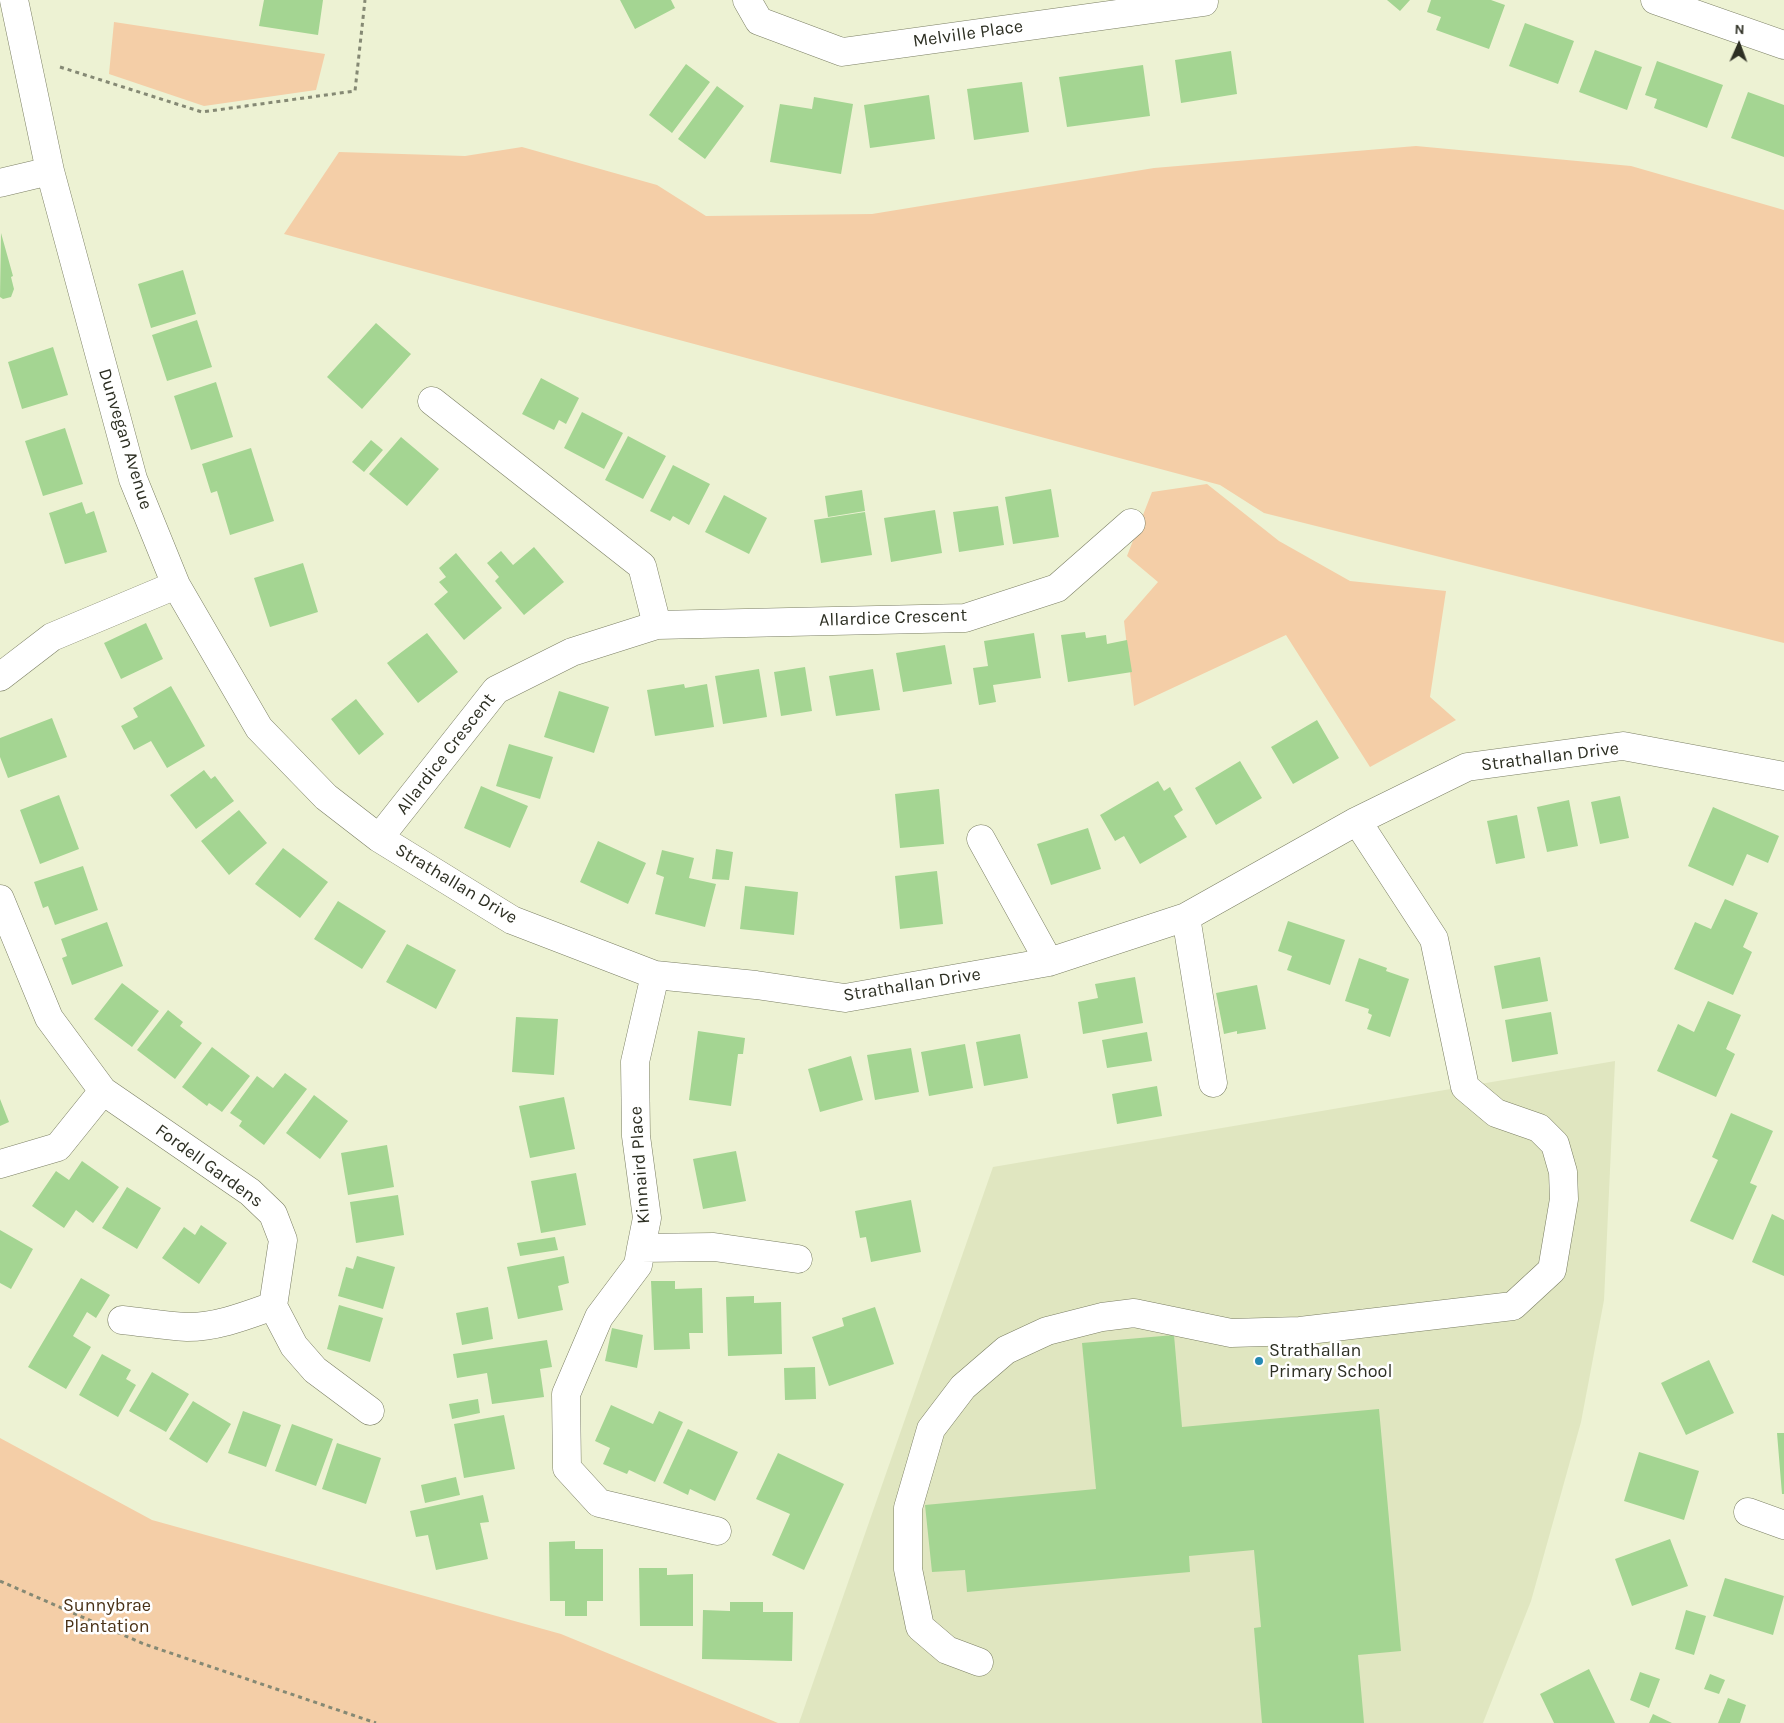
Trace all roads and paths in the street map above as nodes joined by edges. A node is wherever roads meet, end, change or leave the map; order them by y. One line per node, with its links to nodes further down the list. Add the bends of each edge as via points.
1 (14, 0): 7 (street, Dunvegan Avenue)
2 (364, 0): 7 (path, via 356,91 202,112)
3 (747, 0): 4 (street, Melville Place, via 759,21 842,52)
4 (1203, 0)
5 (1655, 0): 6 (street)
6 (1784, 45)
7 (26, 57): 8 (street, Dunvegan Avenue)
8 (50, 171): 9 (street); 12 (street, Dunvegan Avenue, via 133,479)
9 (0, 183)
10 (432, 401): 13 (street, via 642,566)
11 (1130, 523): 13 (street, Allardice Crescent, via 1057,588 965,618)
12 (176, 585): 14 (street, via 52,637); 17 (street, Dunvegan Avenue, via 259,728 326,797)
13 (657, 624): 17 (street, Allardice Crescent, via 572,652 496,690)
14 (0, 677)
15 (1784, 776): 16 (street, Strathallan Drive, via 1623,746 1467,767)
16 (1357, 821): 20 (street, Strathallan Drive); 35 (street, via 1434,939 1465,1087 1496,1113 1539,1128 1555,1144 1564,1172 1564,1199 1552,1270 1513,1306 1300,1331 1241,1333 1134,1313 1102,1317 1048,1331 1006,1350 963,1387 931,1429 908,1508 908,1569 920,1627 947,1650)
17 (380, 838): 22 (street, Strathallan Drive, via 512,920)
18 (980, 839): 21 (street)
19 (0, 900): 24 (street, Fordell Gardens, via 49,1018)
20 (1186, 916): 21 (street, Strathallan Drive); 23 (street)
21 (1049, 962): 22 (street, Strathallan Drive, via 845,998)
22 (655, 975): 26 (street, Kinnaird Place, via 635,1062 636,1136 647,1218)
23 (1213, 1083)
24 (104, 1091): 25 (street, via 58,1147); 28 (street, Fordell Gardens, via 250,1192 273,1214 282,1240)
25 (0, 1164)
26 (642, 1248): 27 (street, via 714,1247); 33 (street, Kinnaird Place, via 638,1265 599,1317 566,1394 567,1468 600,1503)
27 (798, 1259)
28 (273, 1306): 29 (street, via 228,1321 187,1326); 30 (street, via 294,1346 315,1370)
29 (122, 1320)
30 (370, 1411)
31 (1748, 1512): 32 (street)
32 (1784, 1526)
33 (717, 1531)
34 (0, 1580): 36 (path, via 144,1644)
35 (979, 1662)
36 (376, 1723)

